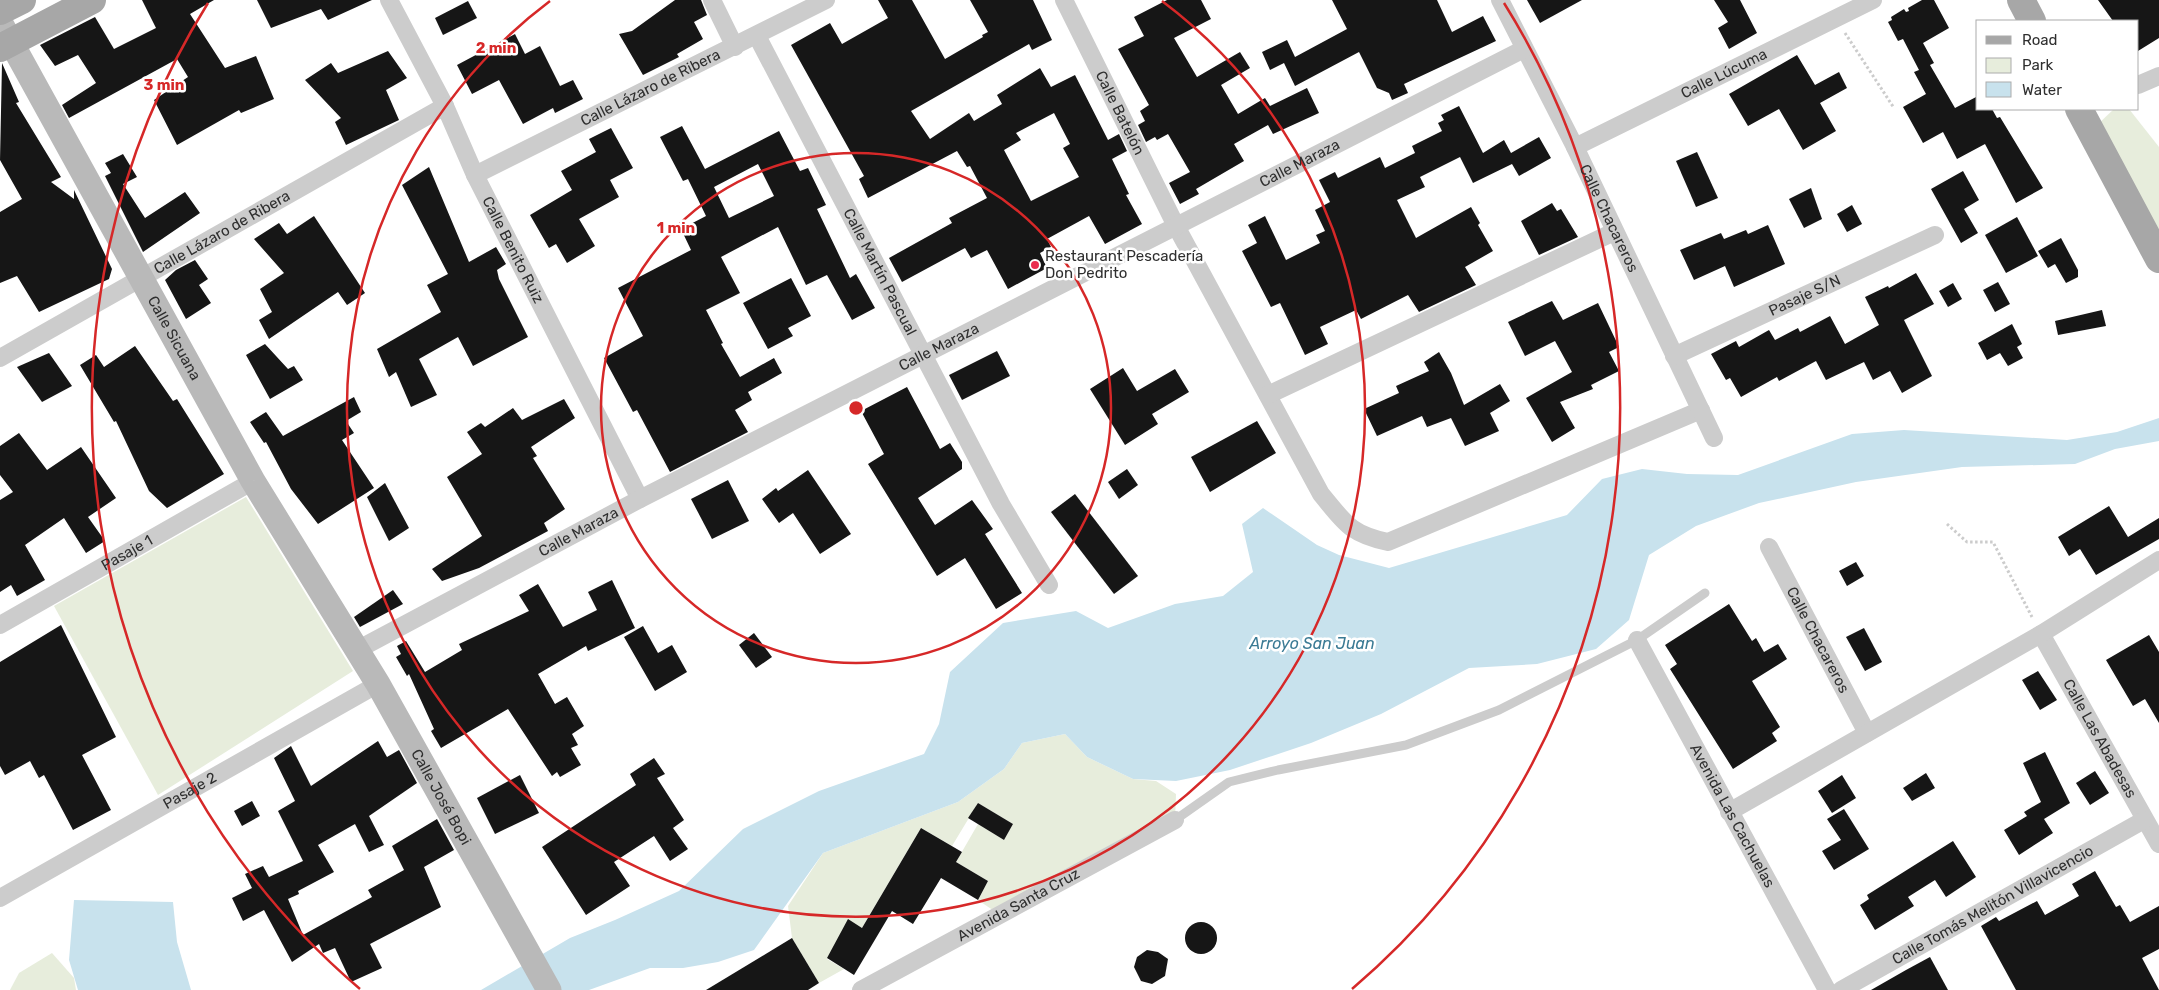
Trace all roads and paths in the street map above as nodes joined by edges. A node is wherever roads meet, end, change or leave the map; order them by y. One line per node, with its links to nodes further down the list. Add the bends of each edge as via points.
1 (22, 0): 10 (main road)
2 (92, 0): 14 (main road)
3 (389, 0): 19 (street, Calle Benito Ruiz)
4 (712, 0): 15 (street)
5 (826, 0): 13 (street, Calle Lázaro de Ribera)
6 (1064, 0): 24 (street, Calle Batelón)
7 (1500, 0): 16 (street, Calle Chacareros)
8 (1873, 0): 11 (street, Calle Lúcuma)
9 (2020, 0): 12 (main road)
10 (0, 11)
11 (1835, 19): 20 (path); 22 (street, Calle Lúcuma)
12 (2031, 20)
13 (757, 36): 15 (street, Calle Lázaro de Ribera); 29 (street, Calle Martín Pascual)
14 (4, 37): 28 (main road, Calle Sicuana)
15 (735, 47): 23 (street, Calle Lázaro de Ribera)
16 (1524, 48): 22 (street, Calle Chacareros); 24 (street, Calle Maraza)
17 (2159, 76): 18 (street)
18 (2139, 85)
19 (445, 106): 23 (street, Calle Benito Ruiz); 28 (street, Calle Lázaro de Ribera)
20 (1894, 108)
21 (2083, 110): 27 (main road)
22 (1575, 147): 25 (street, Calle Chacareros)
23 (475, 176): 36 (street, Calle Benito Ruiz)
24 (1176, 226): 29 (street, Calle Maraza); 32 (street, Calle Batelón)
25 (1614, 232): 30 (street, Calle Chacareros); 32 (street)
26 (1935, 235): 30 (street, Pasaje S/N)
27 (2159, 259)
28 (141, 279): 31 (street, Calle Lázaro de Ribera); 35 (main road, Calle Sicuana)
29 (924, 355): 36 (street, Calle Maraza); 40 (street, Calle Martín Pascual, via 1001,504)
30 (1674, 356): 33 (street, Calle Chacareros)
31 (0, 358)
32 (1268, 394): 33 (street, Calle Batelón, via 1322,494 1349,528 1367,538 1388,542)
33 (1701, 410): 34 (street, Calle Chacareros)
34 (1714, 438)
35 (253, 481): 42 (street, Pasaje 1); 45 (main road, Calle Sicuana)
36 (640, 499): 45 (street, Calle Maraza)
37 (1948, 524): 43 (path, via 1967,542 1993,542)
38 (1769, 547): 47 (street, Calle Chacareros)
39 (2159, 560): 43 (street)
40 (1049, 584)
41 (1705, 593): 44 (lane)
42 (0, 625)
43 (2041, 634): 47 (street); 50 (street, Calle Las Abadesas)
44 (1637, 640): 48 (street, Avenida Las Cachuelas); 49 (lane, via 1499,710 1406,745 1229,782)
45 (357, 650): 46 (main road, Calle José Bopi)
46 (378, 684): 52 (street, Pasaje 2); 53 (main road, Calle José Bopi)
47 (1867, 733): 48 (street)
48 (1729, 812): 55 (street, Avenida Las Cachuelas)
49 (1175, 820): 54 (street, Avenida Santa Cruz)
50 (2144, 820): 51 (street, Calle Las Abadesas); 56 (street, Calle Tomás Melitón Villavicencio)
51 (2159, 844)
52 (0, 898)
53 (549, 990)
54 (861, 990)
55 (1827, 990)
56 (1842, 990)

